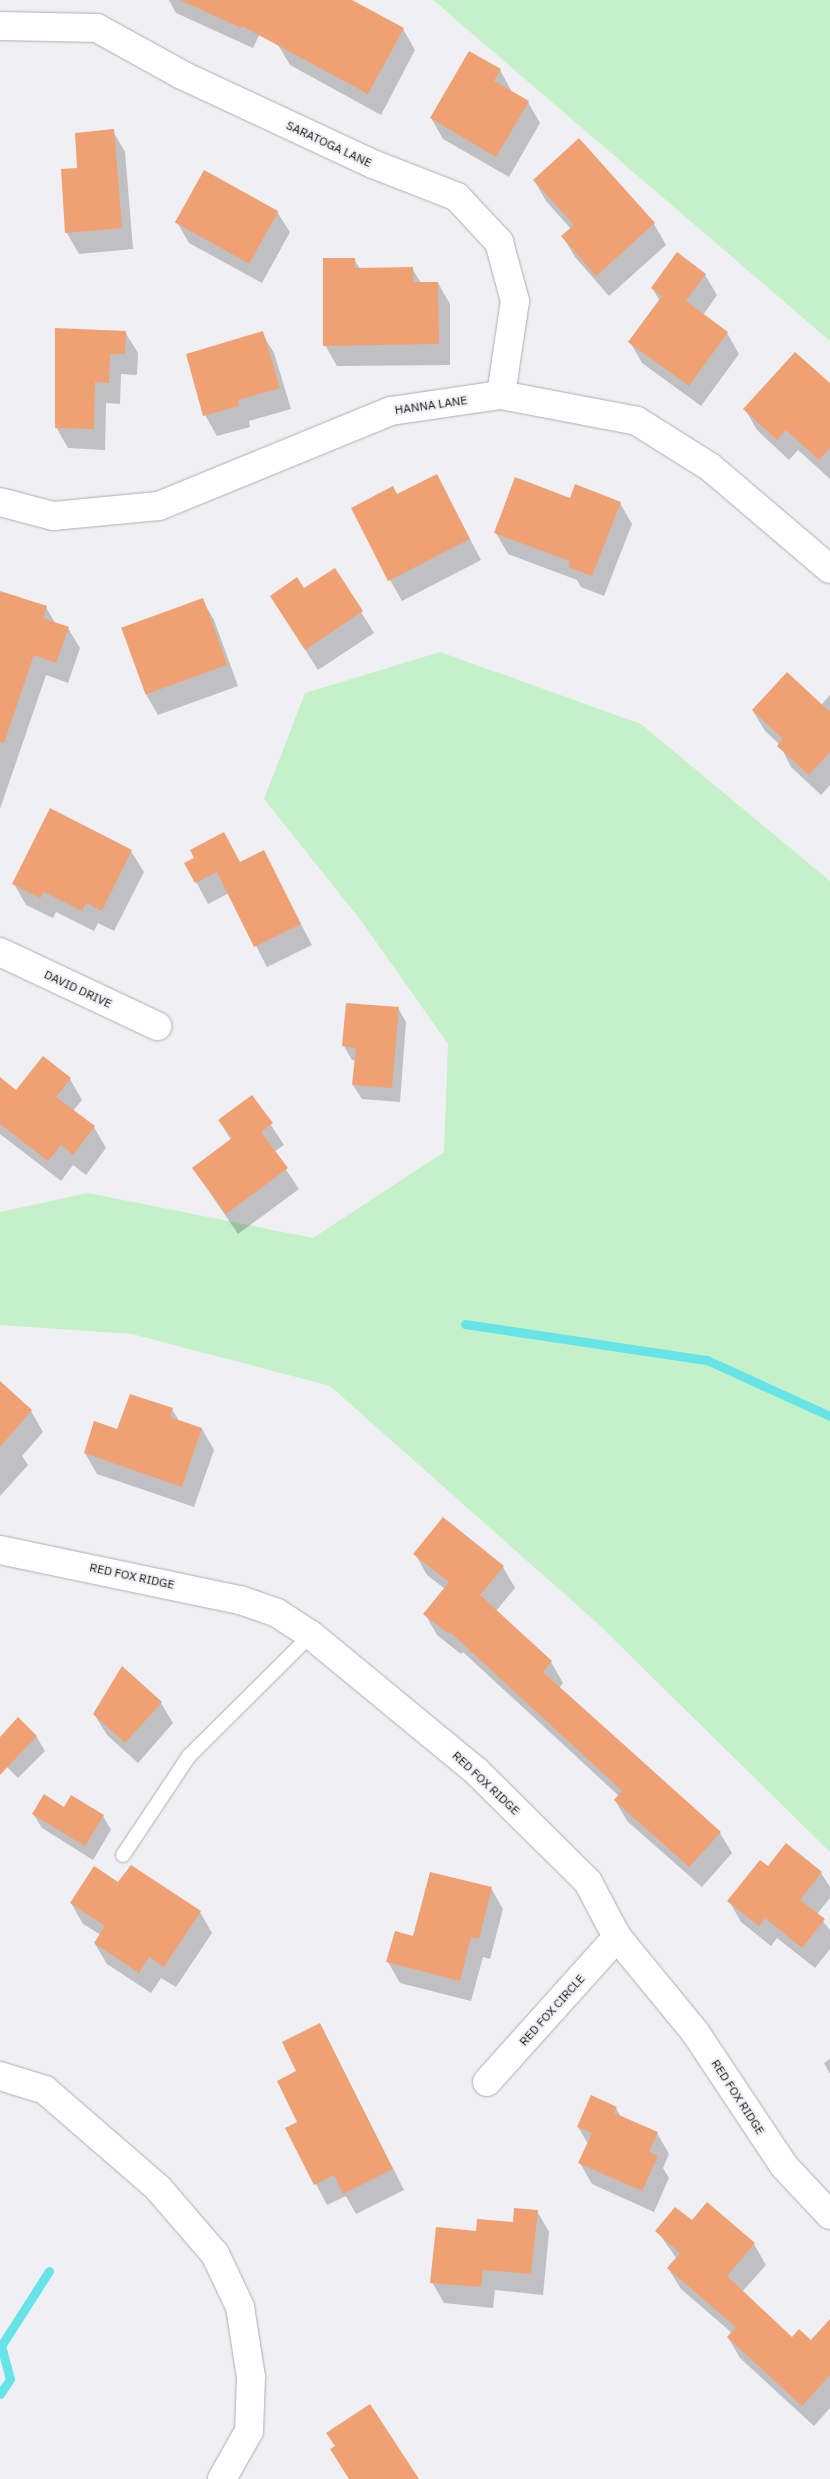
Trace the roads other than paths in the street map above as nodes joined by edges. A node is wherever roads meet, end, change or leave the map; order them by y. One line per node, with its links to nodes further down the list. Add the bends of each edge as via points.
1 (0, 26): 2 (street, SARATOGA LANE, via 97,28 182,76 373,164 457,197 499,242 515,301)
2 (501, 395): 3 (street, HANNA LANE, via 391,411 159,506 53,516); 4 (street, HANNA LANE, via 638,421 710,468)
3 (0, 502)
4 (830, 569)
5 (0, 952): 6 (street, DAVID DRIVE)
6 (157, 1026)
7 (0, 1550): 8 (street, RED FOX RIDGE, via 240,1600 277,1613)
8 (311, 1634): 9 (lane, via 189,1756); 10 (street, RED FOX RIDGE, via 483,1778 588,1882)
9 (123, 1855)
10 (617, 1937): 12 (street, RED FOX CIRCLE); 13 (street, RED FOX RIDGE, via 695,2032 784,2166)
11 (0, 2076): 14 (street, via 45,2090 158,2188 214,2254 240,2308 251,2377 249,2431)
12 (488, 2082)
13 (830, 2214)
14 (222, 2479)

